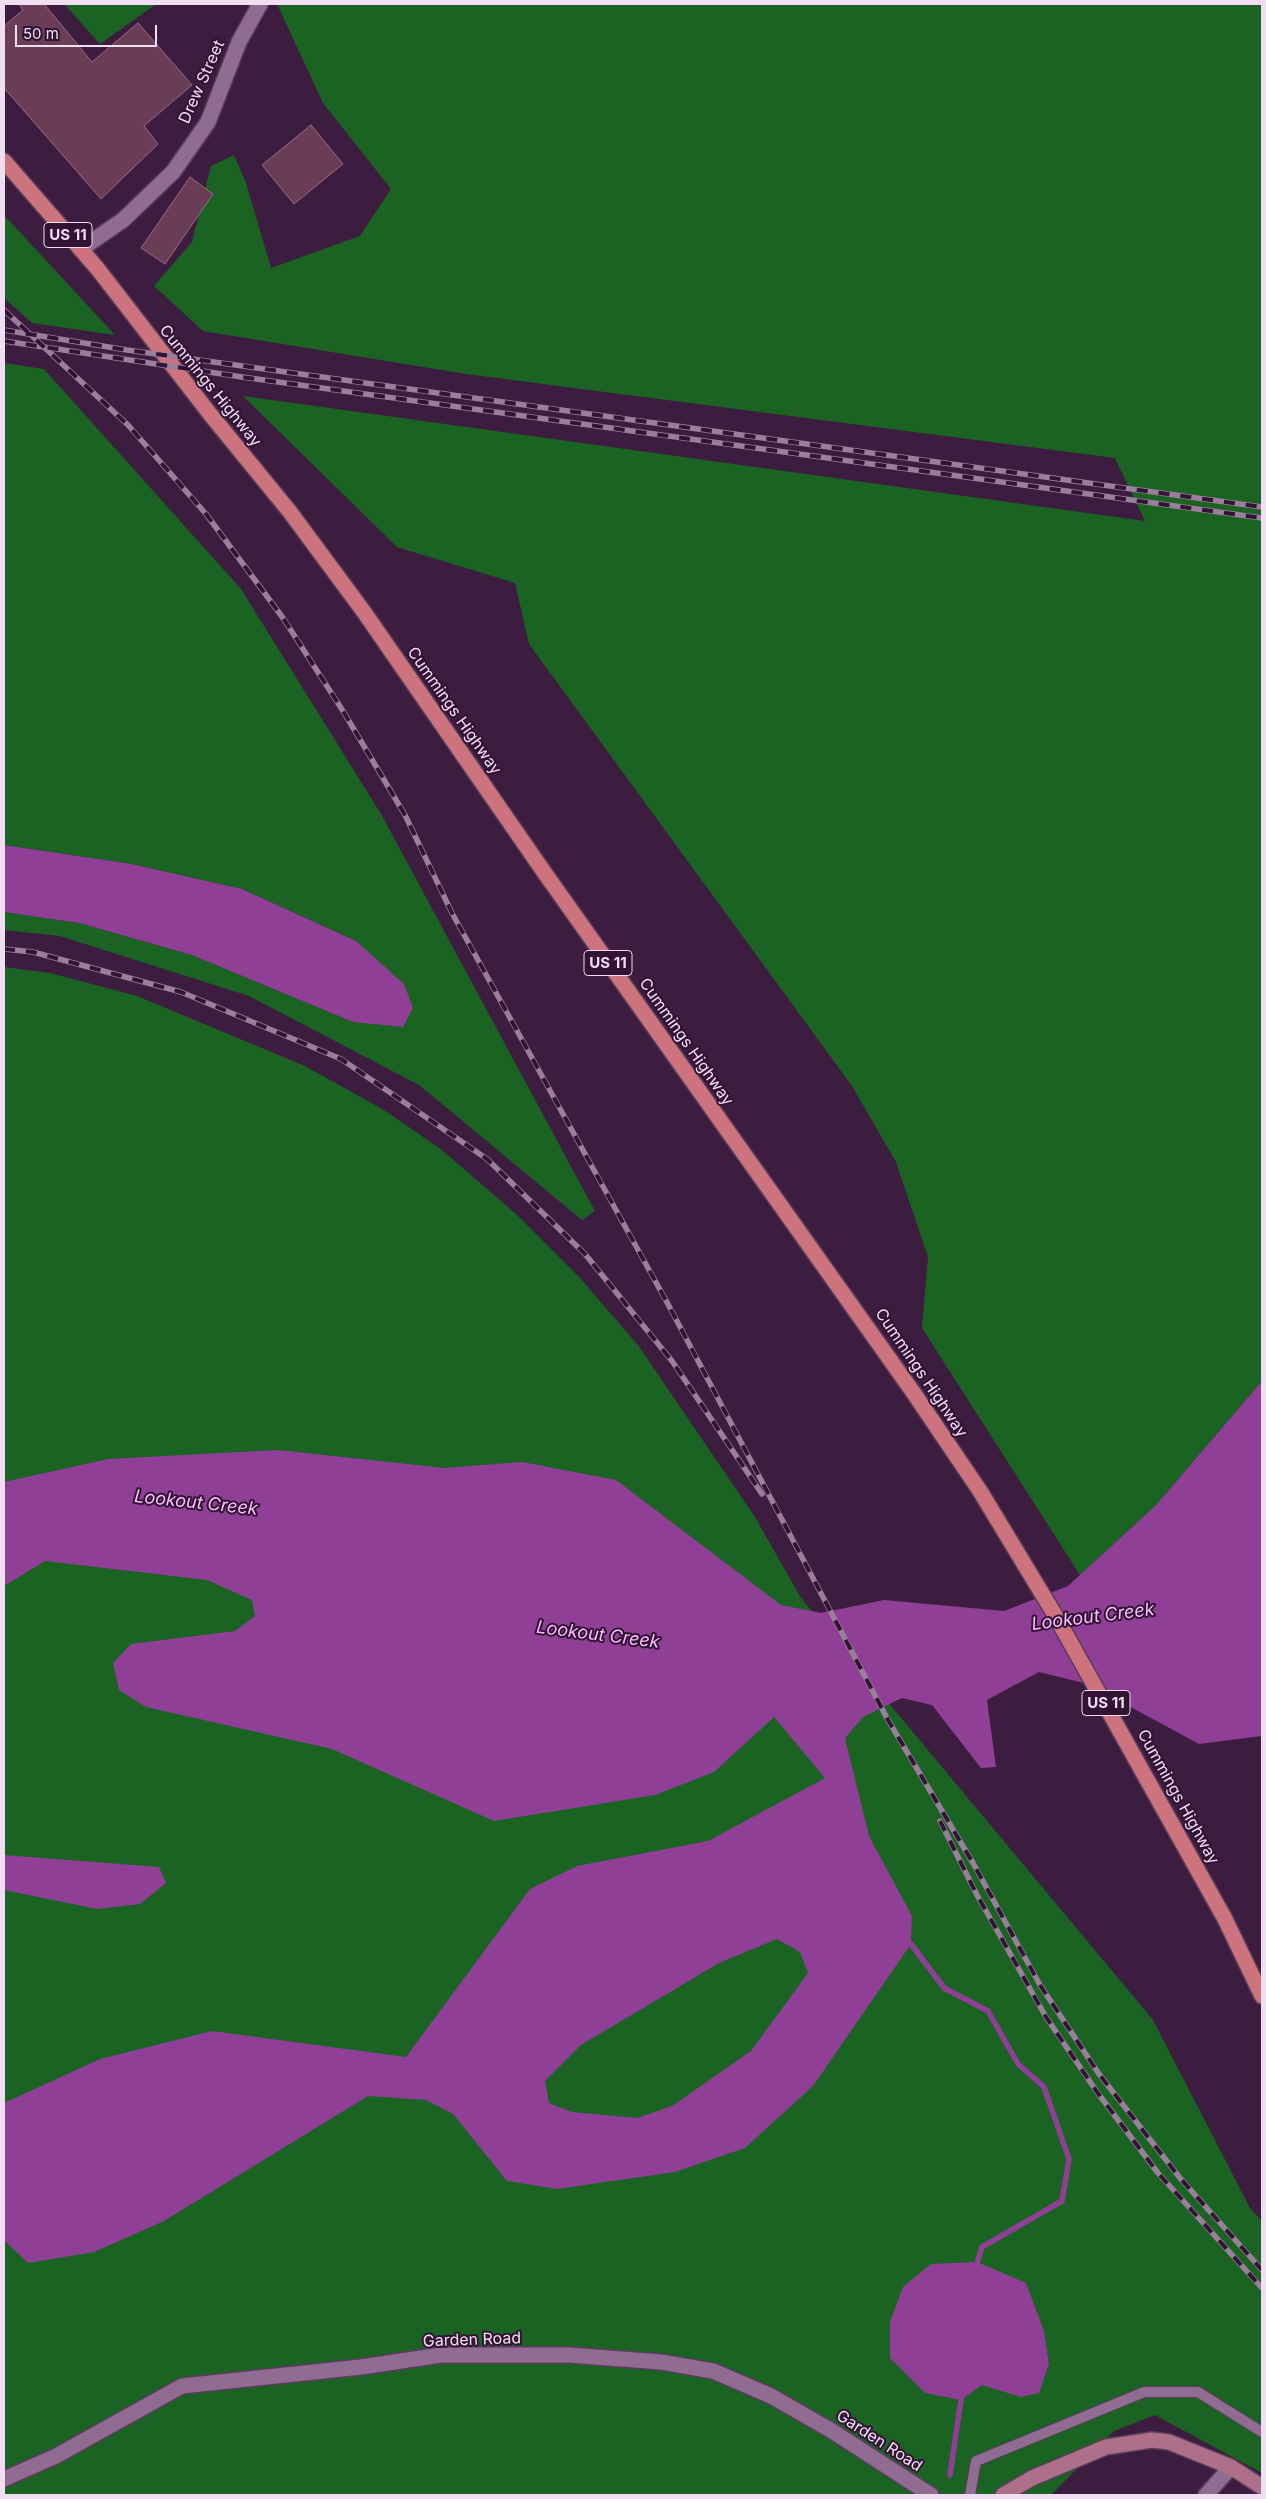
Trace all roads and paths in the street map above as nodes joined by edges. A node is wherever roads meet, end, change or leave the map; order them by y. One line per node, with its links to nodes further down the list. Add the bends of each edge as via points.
1 (260, 4): 3 (street, Drew Street, via 239,42 208,122 173,172 123,220)
2 (4, 161): 3 (main road, Cummings Highway / US 11)
3 (81, 249): 4 (main road, Cummings Highway / US 11, via 290,512 370,620 706,1101 843,1291 980,1491 1103,1698 1225,1919)
4 (1262, 1996)
5 (1262, 2432): 10 (lane, via 1198,2392 1144,2392 976,2461)
6 (1231, 2467): 8 (main road); 11 (main road, via 1170,2442 1152,2440 1106,2446 1032,2478); 12 (street)
7 (4, 2479): 9 (street, Garden Road, via 56,2456 182,2386 441,2355 569,2355 661,2362 713,2371 771,2396)
8 (1262, 2487)
9 (931, 2495)
10 (970, 2495)
11 (1003, 2495)
12 (1206, 2495)

